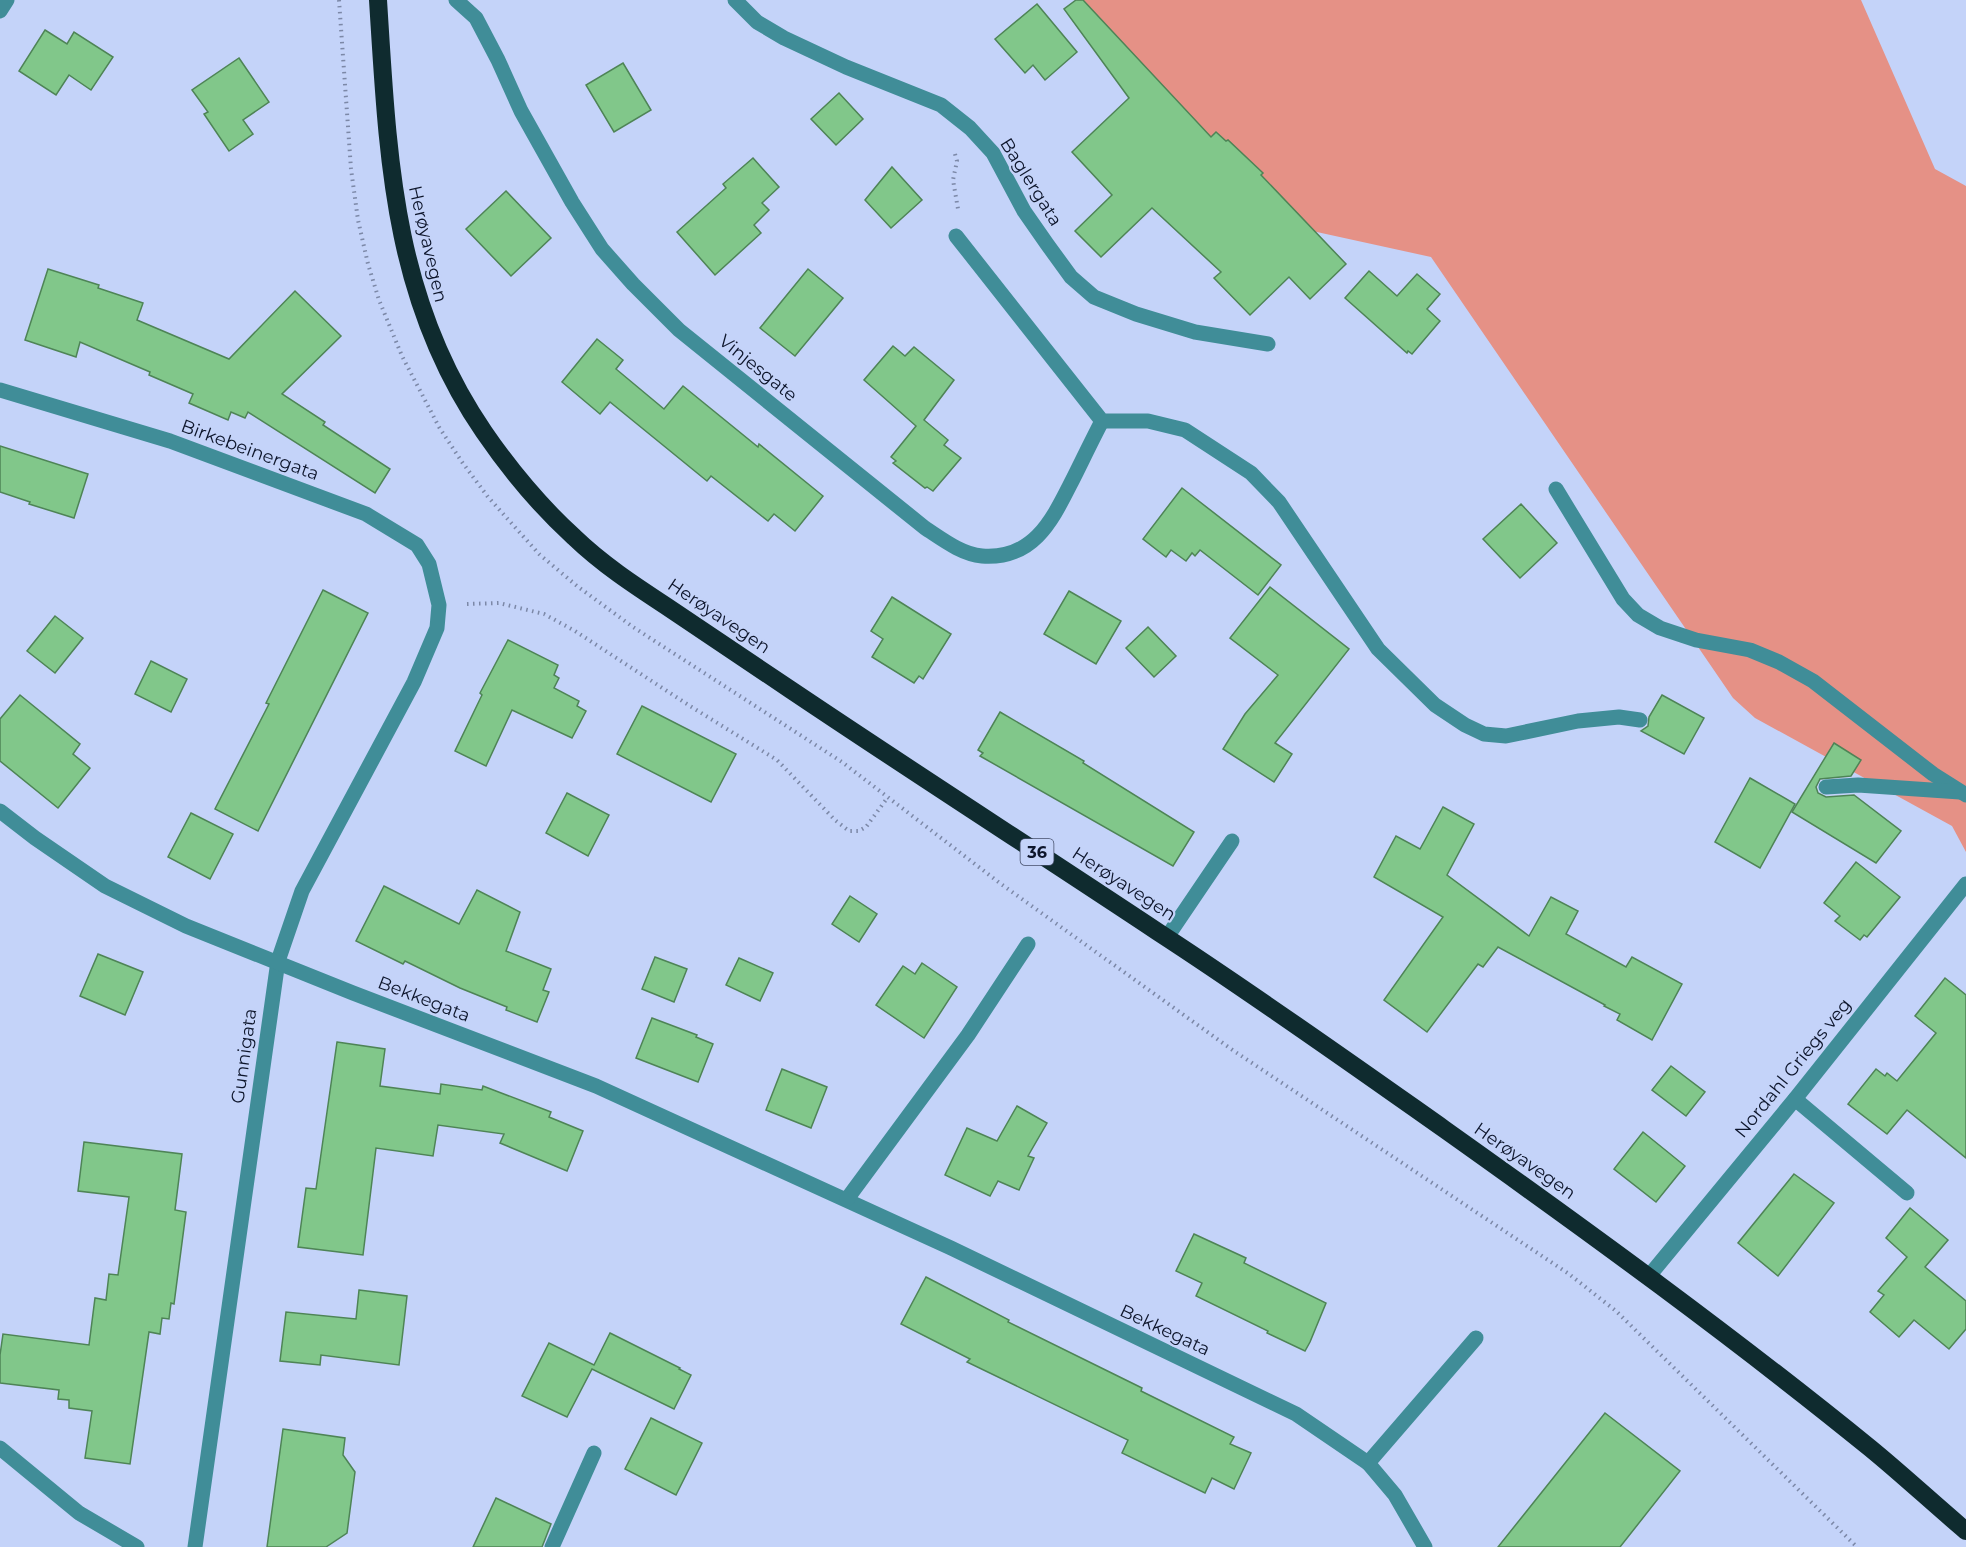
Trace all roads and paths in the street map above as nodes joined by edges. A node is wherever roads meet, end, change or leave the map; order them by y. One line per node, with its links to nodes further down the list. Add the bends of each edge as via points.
1 (8, 0): 5 (street)
2 (378, 0): 21 (highway, Herøyavegen / 36, via 394,189 412,282 424,318 463,400 514,473 577,540 619,574)
3 (456, 0): 11 (street, Vinjesgate, via 476,18 521,111 572,202 602,249 633,284 680,330 955,548 981,556 1008,554 1032,542 1052,521)
4 (735, 0): 6 (street, Baglergata, via 757,22 784,38 941,105)
5 (0, 12)
6 (956, 117): 8 (path, via 948,130 957,161 953,180 958,208 974,236); 9 (street, Baglergata, via 993,153 1047,244 1071,277 1094,297 1195,332)
7 (956, 236): 8 (street)
8 (973, 259): 11 (street)
9 (1268, 344)
10 (0, 390): 13 (street, Birkebeinergata, via 170,441 366,514 417,545 429,564)
11 (1102, 421): 14 (street, via 1148,421 1185,430 1251,473 1279,502 1378,649 1435,705 1465,725 1484,734 1506,736 1578,721 1619,717)
12 (1556, 489): 16 (street, via 1623,598 1638,615 1696,640 1750,650 1779,662 1813,681)
13 (439, 605): 17 (path, via 499,603 544,614 575,631 777,760 849,831 866,827); 23 (street, Gunnigata, via 437,628 414,682 302,891)
14 (1640, 720)
15 (1826, 787): 16 (street, via 1858,785)
16 (1963, 794)
17 (888, 797)
18 (0, 811): 23 (street, Bekkegata, via 105,886 186,926)
19 (1232, 841): 21 (street)
20 (1966, 884): 24 (street, Nordahl Griegs veg)
21 (1167, 937): 27 (highway, Herøyavegen / 36)
22 (1028, 944): 26 (street, via 968,1035)
23 (278, 961): 26 (street, Bekkegata, via 596,1086); 34 (street, Gunnigata)
24 (1795, 1099): 25 (street); 27 (street, Nordahl Griegs veg)
25 (1907, 1193)
26 (847, 1199): 31 (street, Bekkegata, via 1296,1414)
27 (1649, 1276): 32 (highway, Herøyavegen / 36, via 1863,1443)
28 (1476, 1338): 31 (street)
29 (0, 1448): 33 (street, via 79,1513)
30 (594, 1453): 35 (street)
31 (1368, 1462): 36 (street, Bekkegata, via 1395,1495)
32 (1966, 1531)
33 (137, 1547)
34 (195, 1547)
35 (552, 1547)
36 (1425, 1547)

